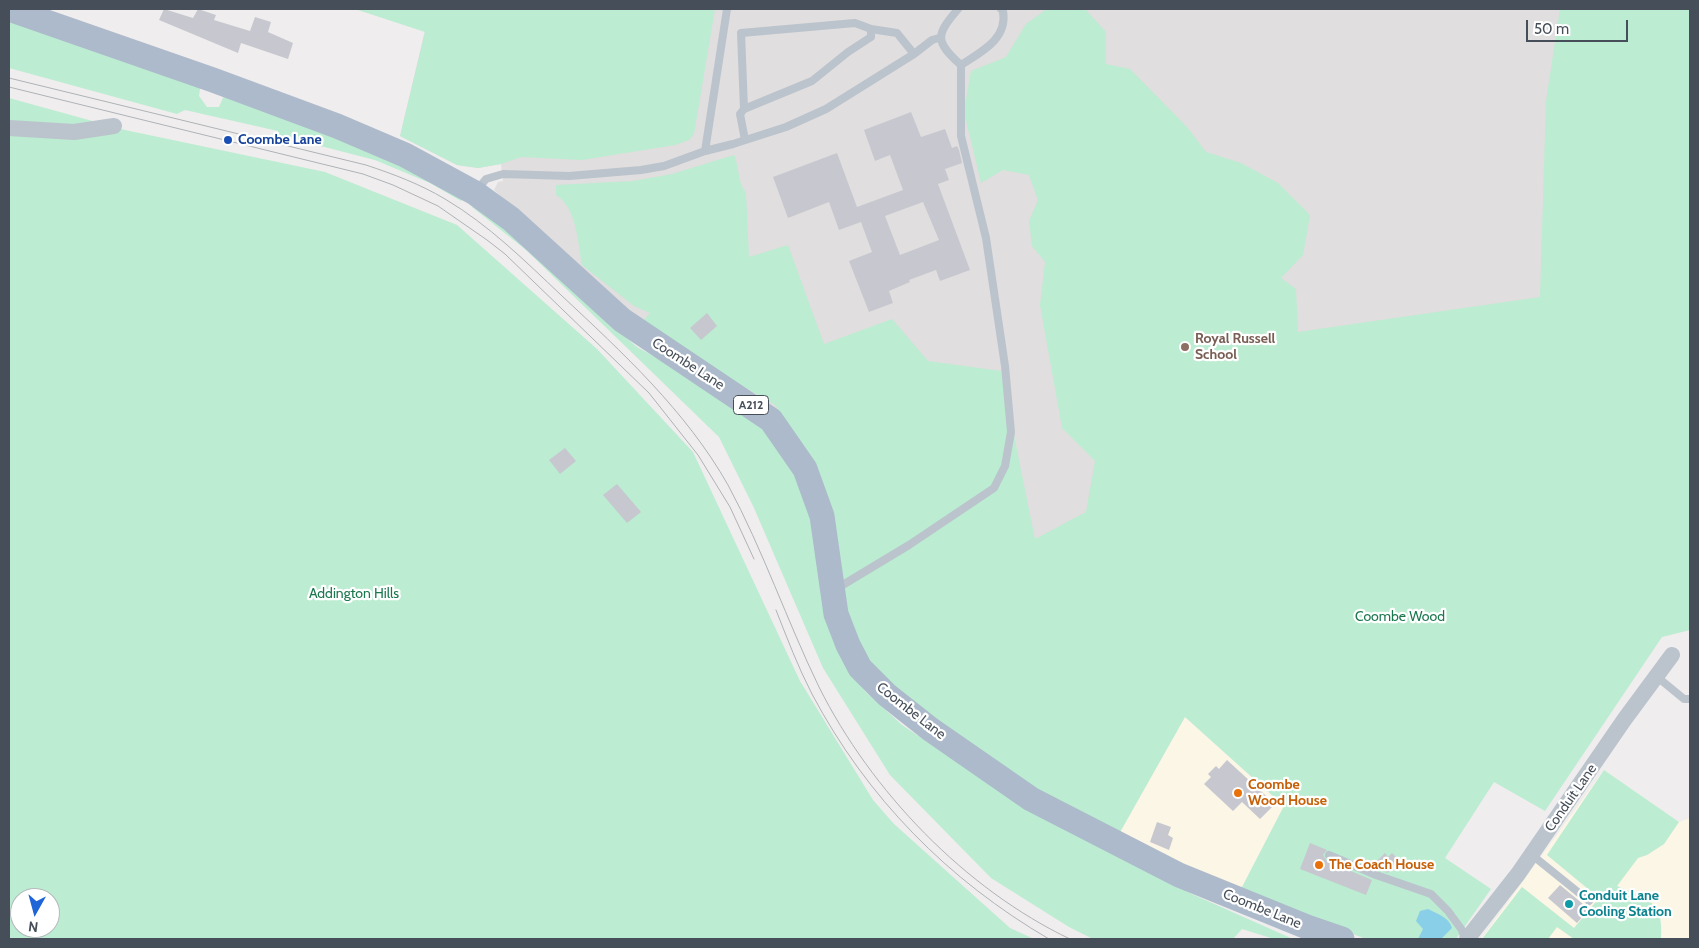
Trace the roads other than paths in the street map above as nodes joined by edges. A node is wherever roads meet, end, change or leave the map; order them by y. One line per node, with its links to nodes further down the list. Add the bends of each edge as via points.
1 (9, 9): 14 (main road, Coombe Lane / A212, via 345,129 405,155)
2 (727, 9): 13 (lane)
3 (958, 9): 6 (lane, via 940,32)
4 (1005, 9): 8 (lane, via 1005,19 994,43)
5 (871, 29): 7 (lane, via 897,32); 9 (lane, via 871,37 812,81); 9 (lane, via 855,23 741,34)
6 (940, 38): 7 (lane); 8 (lane)
7 (914, 54): 12 (lane, via 826,109 786,127)
8 (961, 65): 15 (lane, via 962,136 986,238 1005,366 1011,432 1005,466 994,488)
9 (744, 109): 12 (lane, via 740,114)
10 (114, 126): 11 (street, via 74,132)
11 (9, 128)
12 (745, 140): 13 (lane)
13 (704, 151): 14 (lane, via 678,162 641,170 569,176 503,174 486,179)
14 (475, 193): 15 (main road, Coombe Lane / A212, via 511,219 622,320 771,420 805,469 819,509)
15 (832, 591): 22 (main road, Coombe Lane / A212, via 838,621 860,668 887,695 930,729 1031,799 1179,875)
16 (1672, 656): 17 (street, Conduit Lane)
17 (1656, 676): 18 (lane, via 1684,698); 19 (street, Conduit Lane)
18 (1690, 699)
19 (1532, 855): 21 (lane); 23 (street, Conduit Lane)
20 (1329, 856): 23 (lane, via 1431,894 1452,916)
21 (1589, 901)
22 (1342, 939)
23 (1466, 939)

